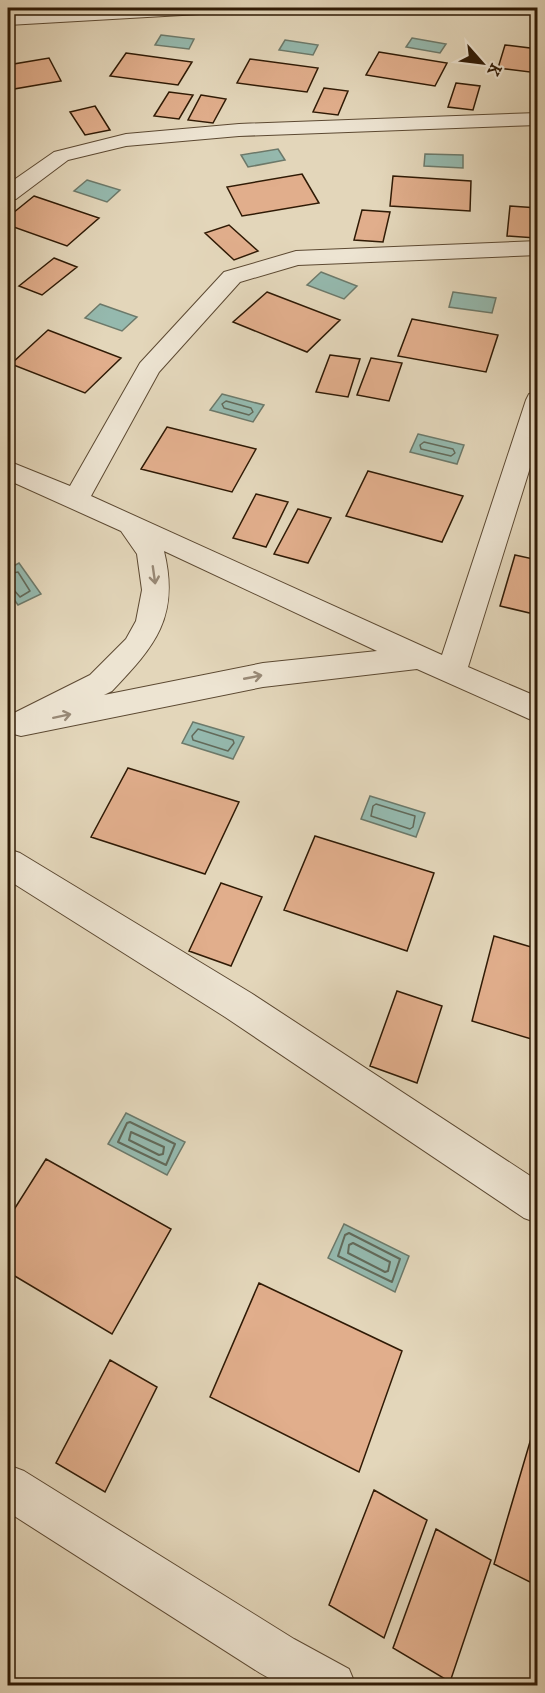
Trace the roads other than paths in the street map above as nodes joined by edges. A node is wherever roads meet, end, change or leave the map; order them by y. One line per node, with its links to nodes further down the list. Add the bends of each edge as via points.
1 (217, 8): 2 (street)
2 (8, 20)
3 (537, 119): 4 (street, via 239,130 126,140 60,156)
4 (8, 194)
5 (537, 248): 8 (street, via 296,258 232,277 149,368)
6 (537, 400): 11 (street)
7 (8, 470): 8 (street)
8 (76, 499): 9 (street)
9 (130, 523): 10 (street); 13 (street, one-way to 13, via 151,552 156,590 150,621 136,647 101,683)
10 (417, 658): 11 (street); 13 (street, one-way to 10, via 263,675)
11 (451, 673): 12 (street)
12 (537, 711)
13 (14, 726)
14 (8, 862): 15 (street, via 238,1005)
15 (537, 1204)
16 (8, 1487): 17 (street, via 277,1656)
17 (333, 1686)

